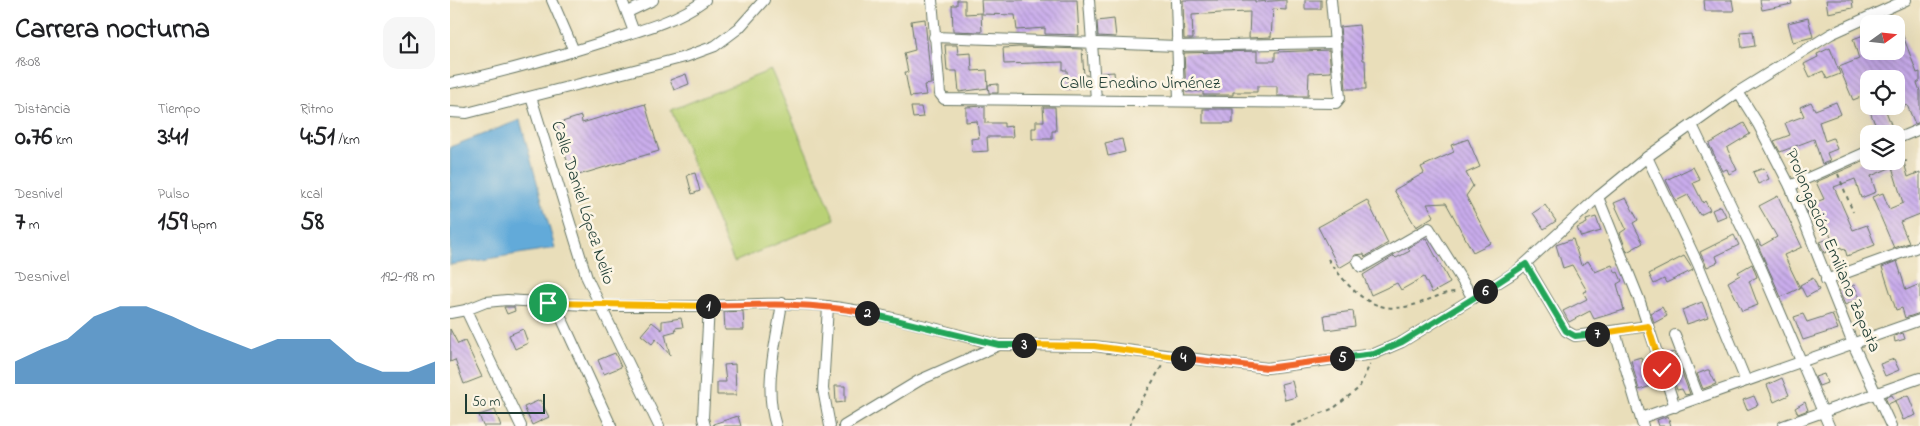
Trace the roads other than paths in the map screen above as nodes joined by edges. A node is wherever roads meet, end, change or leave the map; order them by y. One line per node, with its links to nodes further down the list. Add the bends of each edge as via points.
1 (552, 0): 18 (street)
2 (622, 0): 12 (street)
3 (653, 0): 12 (street)
4 (705, 0): 11 (street)
5 (764, 0): 21 (street, via 739,28 715,46 685,57)
6 (932, 0): 14 (street)
7 (1089, 0): 16 (street)
8 (1176, 0): 17 (street)
9 (1332, 0): 15 (street)
10 (1906, 0): 20 (street, via 1831,34)
11 (691, 4): 13 (street, via 669,20)
12 (628, 12): 13 (street)
13 (634, 32): 18 (street)
14 (934, 37): 16 (street); 22 (street, Calle Enedino Jiménez, via 940,94 944,99)
15 (1335, 43): 17 (street); 23 (street, Calle Enedino Jiménez, via 1340,98 1336,104)
16 (1093, 44): 17 (street); 22 (street)
17 (1178, 46): 23 (street)
18 (574, 51): 19 (street)
19 (450, 83)
20 (1738, 92): 25 (street); 30 (street, Prolongación Emiliano Zapata)
21 (531, 97): 24 (street, via 467,113); 39 (street, Calle Daniel López Nelio, via 587,278)
22 (1096, 100): 23 (street, Calle Enedino Jiménez)
23 (1179, 100)
24 (450, 112)
25 (1692, 125): 29 (street); 50 (street, via 1758,261)
26 (1920, 129): 27 (street)
27 (1905, 135)
28 (1860, 154): 30 (street)
29 (1647, 157): 31 (street); 52 (street, via 1698,264)
30 (1790, 186): 35 (street, Prolongación Emiliano Zapata)
31 (1598, 197): 34 (street); 45 (street, via 1620,246)
32 (1920, 246): 35 (street)
33 (1358, 261): 36 (street, via 1361,267 1429,228)
34 (1526, 264): 36 (street); 46 (street, via 1566,331 1575,336)
35 (1826, 280): 48 (street, Prolongación Emiliano Zapata)
36 (1469, 301): 49 (street, via 1402,342 1374,354 1267,368 1094,346)
37 (782, 303): 40 (street); 41 (street); 62 (street, via 770,384 772,416)
38 (555, 304): 39 (street); 42 (street, via 507,300 486,302); 59 (street)
39 (601, 306): 40 (street); 60 (street, Calle Daniel López Nelio)
40 (709, 306): 61 (street)
41 (828, 306): 49 (street); 63 (street, via 823,389)
42 (466, 310): 43 (street); 58 (street)
43 (450, 313)
44 (1920, 320): 48 (street)
45 (1648, 326): 46 (street); 55 (street)
46 (1615, 332): 57 (street)
47 (1675, 335): 54 (street)
48 (1852, 344): 50 (street); 53 (street, Prolongación Emiliano Zapata)
49 (999, 345): 64 (street, via 920,380)
50 (1800, 362): 52 (street); 56 (street)
51 (1920, 378): 53 (street)
52 (1746, 381): 54 (street)
53 (1875, 394): 56 (street); 67 (street, Prolongación Emiliano Zapata)
54 (1699, 398): 55 (street)
55 (1675, 407): 57 (street)
56 (1822, 411): 65 (street); 66 (street)
57 (1642, 422)
58 (521, 426)
59 (611, 426)
60 (659, 426)
61 (705, 426)
62 (776, 426)
63 (830, 426)
64 (844, 426)
65 (1783, 426)
66 (1829, 426)
67 (1891, 426)

